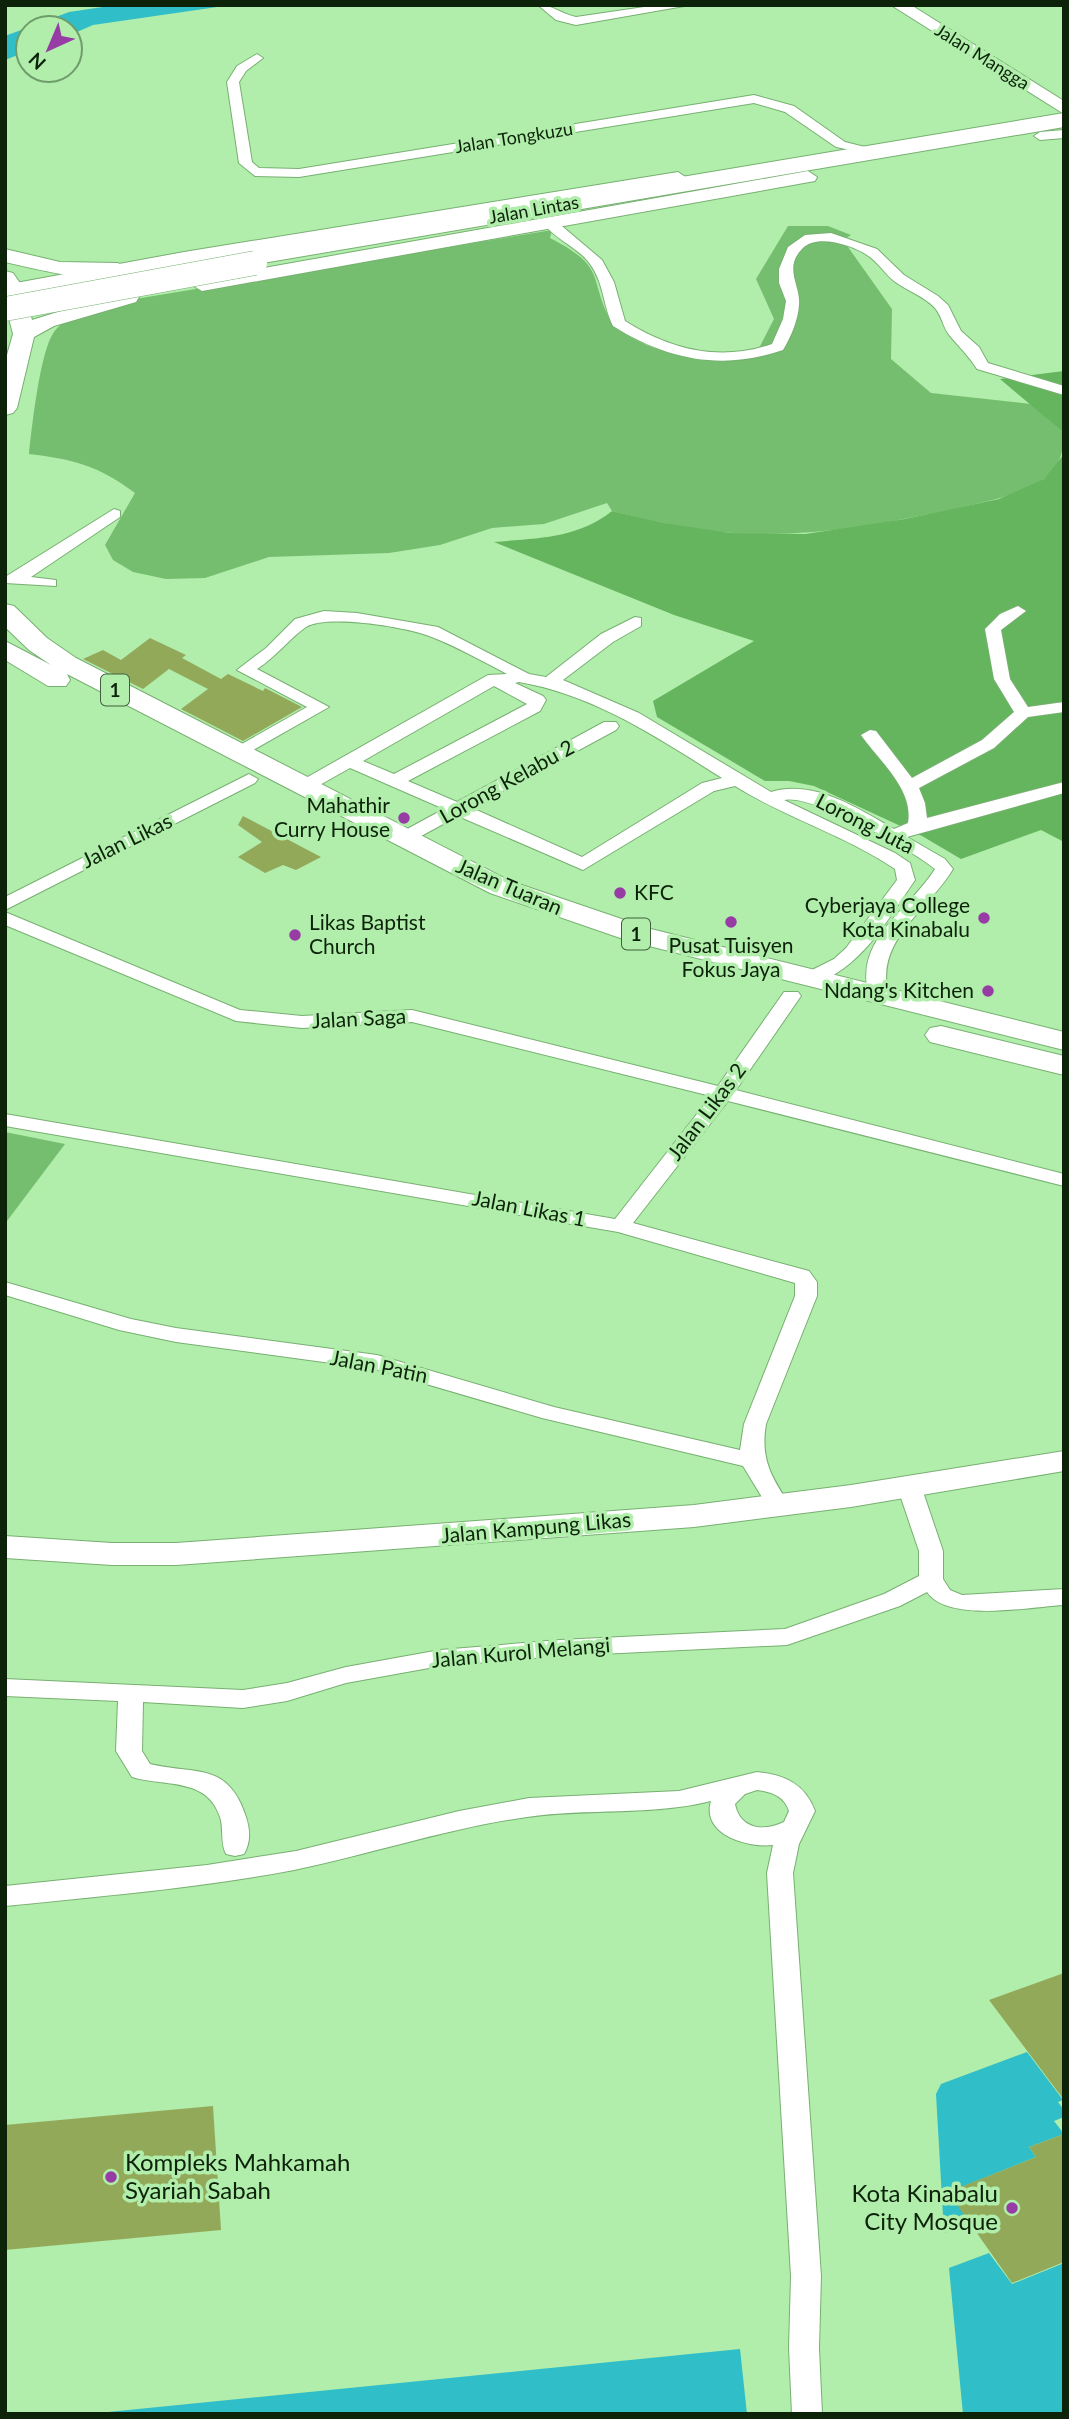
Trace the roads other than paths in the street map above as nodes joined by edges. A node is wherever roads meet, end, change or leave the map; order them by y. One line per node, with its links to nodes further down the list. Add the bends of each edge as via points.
1 (544, 5): 2 (street, via 561,17 576,20)
2 (684, 5)
3 (899, 5): 5 (street, Jalan Mangga)
4 (257, 58): 9 (street, Jalan Tongkuzu, via 235,75 233,82 246,163 255,172 299,173 754,99 791,108)
5 (1058, 103): 7 (highway, via 1046,118)
6 (1064, 120): 7 (highway, Jalan Lintas)
7 (1003, 131): 10 (highway, Jalan Lintas)
8 (1056, 134): 11 (highway, Jalan Lintas)
9 (834, 148): 10 (street); 15 (street)
10 (879, 152): 14 (highway, Jalan Lintas)
11 (808, 177): 12 (street); 14 (highway, Jalan Lintas)
12 (551, 224): 16 (street); 19 (street, via 596,260 608,281 618,323 692,357 756,355 778,347 793,302 786,275 795,247 810,238 831,237 872,252 898,278 933,299 982,366)
13 (5, 255): 15 (main road, via 60,269)
14 (253, 260): 18 (highway, Jalan Lintas, bridge)
15 (123, 269): 16 (street, via 109,279 111,287 127,293); 18 (street)
16 (154, 293): 17 (street)
17 (128, 297): 18 (main road, via 46,321)
18 (10, 305): 20 (main road)
19 (1064, 391)
20 (5, 408)
21 (114, 514): 22 (street)
22 (11, 580): 23 (street)
23 (50, 583)
24 (1018, 611): 33 (street, via 993,629 1002,679)
25 (5, 612): 29 (main road, Jalan Tuaran / 1, via 38,643)
26 (635, 622): 31 (street)
27 (5, 649): 38 (main road, Jalan Tuaran / 1, via 50,677)
28 (521, 674): 30 (street); 31 (street); 36 (street, via 432,631 357,618 313,617 245,670 320,707)
29 (90, 676): 36 (main road, Jalan Tuaran / 1); 38 (main road, via 101,690 253,769)
30 (495, 680): 37 (street); 40 (street, via 537,700 534,707)
31 (551, 681): 39 (street, via 639,719)
32 (1064, 708): 33 (street)
33 (1023, 713): 41 (street, via 988,744)
34 (610, 726): 45 (street, Lorong Kelabu 2)
35 (870, 735): 41 (street)
36 (235, 753): 42 (main road, Jalan Tuaran / 1)
37 (349, 761): 40 (street); 42 (street)
38 (250, 779): 49 (street, Jalan Likas); 51 (main road, Jalan Tuaran / 1, via 517,915 681,968)
39 (739, 780): 44 (street); 45 (street, via 708,788 583,864)
40 (394, 782): 45 (street)
41 (910, 786): 46 (street, via 920,809)
42 (303, 787): 48 (main road, Jalan Tuaran / 1)
43 (1064, 787): 46 (street)
44 (769, 799): 47 (street, Lorong Juta, via 800,793); 51 (street, Lorong Juta, via 895,860 908,875 853,952)
45 (457, 809): 48 (street, Lorong Kelabu 2)
46 (917, 827): 47 (street)
47 (891, 837): 52 (street, Lorong Juta, via 944,869 876,954 871,979)
48 (404, 838): 51 (main road, Jalan Tuaran / 1, via 500,887 563,911)
49 (5, 904)
50 (5, 918): 55 (street, Jalan Saga, via 236,1015 302,1022 412,1016)
51 (800, 987): 52 (main road, Jalan Tuaran / 1); 54 (main road, Jalan Tuaran / 1); 55 (street, Jalan Likas 2)
52 (879, 996): 53 (main road, Jalan Tuaran / 1)
53 (1064, 1041)
54 (1064, 1066)
55 (723, 1094): 57 (street, Jalan Saga); 58 (street, Jalan Likas 2)
56 (5, 1120): 58 (street, Jalan Likas 1)
57 (1064, 1181)
58 (620, 1226): 60 (street, Jalan Likas 1, via 791,1271 806,1282 797,1322 755,1424)
59 (5, 1288): 60 (street, Jalan Patin, via 176,1335 377,1362 563,1417)
60 (750, 1460): 63 (street)
61 (1064, 1461): 62 (street, Jalan Kampung Likas)
62 (909, 1486): 63 (street, Jalan Kampung Likas); 65 (street, via 931,1551)
63 (779, 1507): 64 (street, Jalan Kampung Likas, via 176,1554)
64 (5, 1547)
65 (931, 1580): 66 (street, via 942,1596 961,1603); 68 (street, Jalan Kurol Melangi, via 880,1605 786,1637 440,1658 243,1699)
66 (1064, 1597)
67 (5, 1687): 68 (street, Jalan Kurol Melangi)
68 (131, 1692): 73 (street, via 129,1751 141,1771 159,1777 205,1779 221,1789 237,1826)
69 (745, 1783): 70 (street); 71 (street, via 771,1782 793,1793 802,1811); 72 (street, via 734,1788 722,1804)
70 (679, 1800): 72 (street, via 700,1806); 75 (street, via 529,1807 207,1875)
71 (794, 1828): 72 (street, via 772,1838); 74 (street)
72 (736, 1829): 74 (street, via 765,1851)
73 (235, 1847)
74 (780, 1873): 76 (street, via 806,2276)
75 (5, 1896)
76 (807, 2414)

